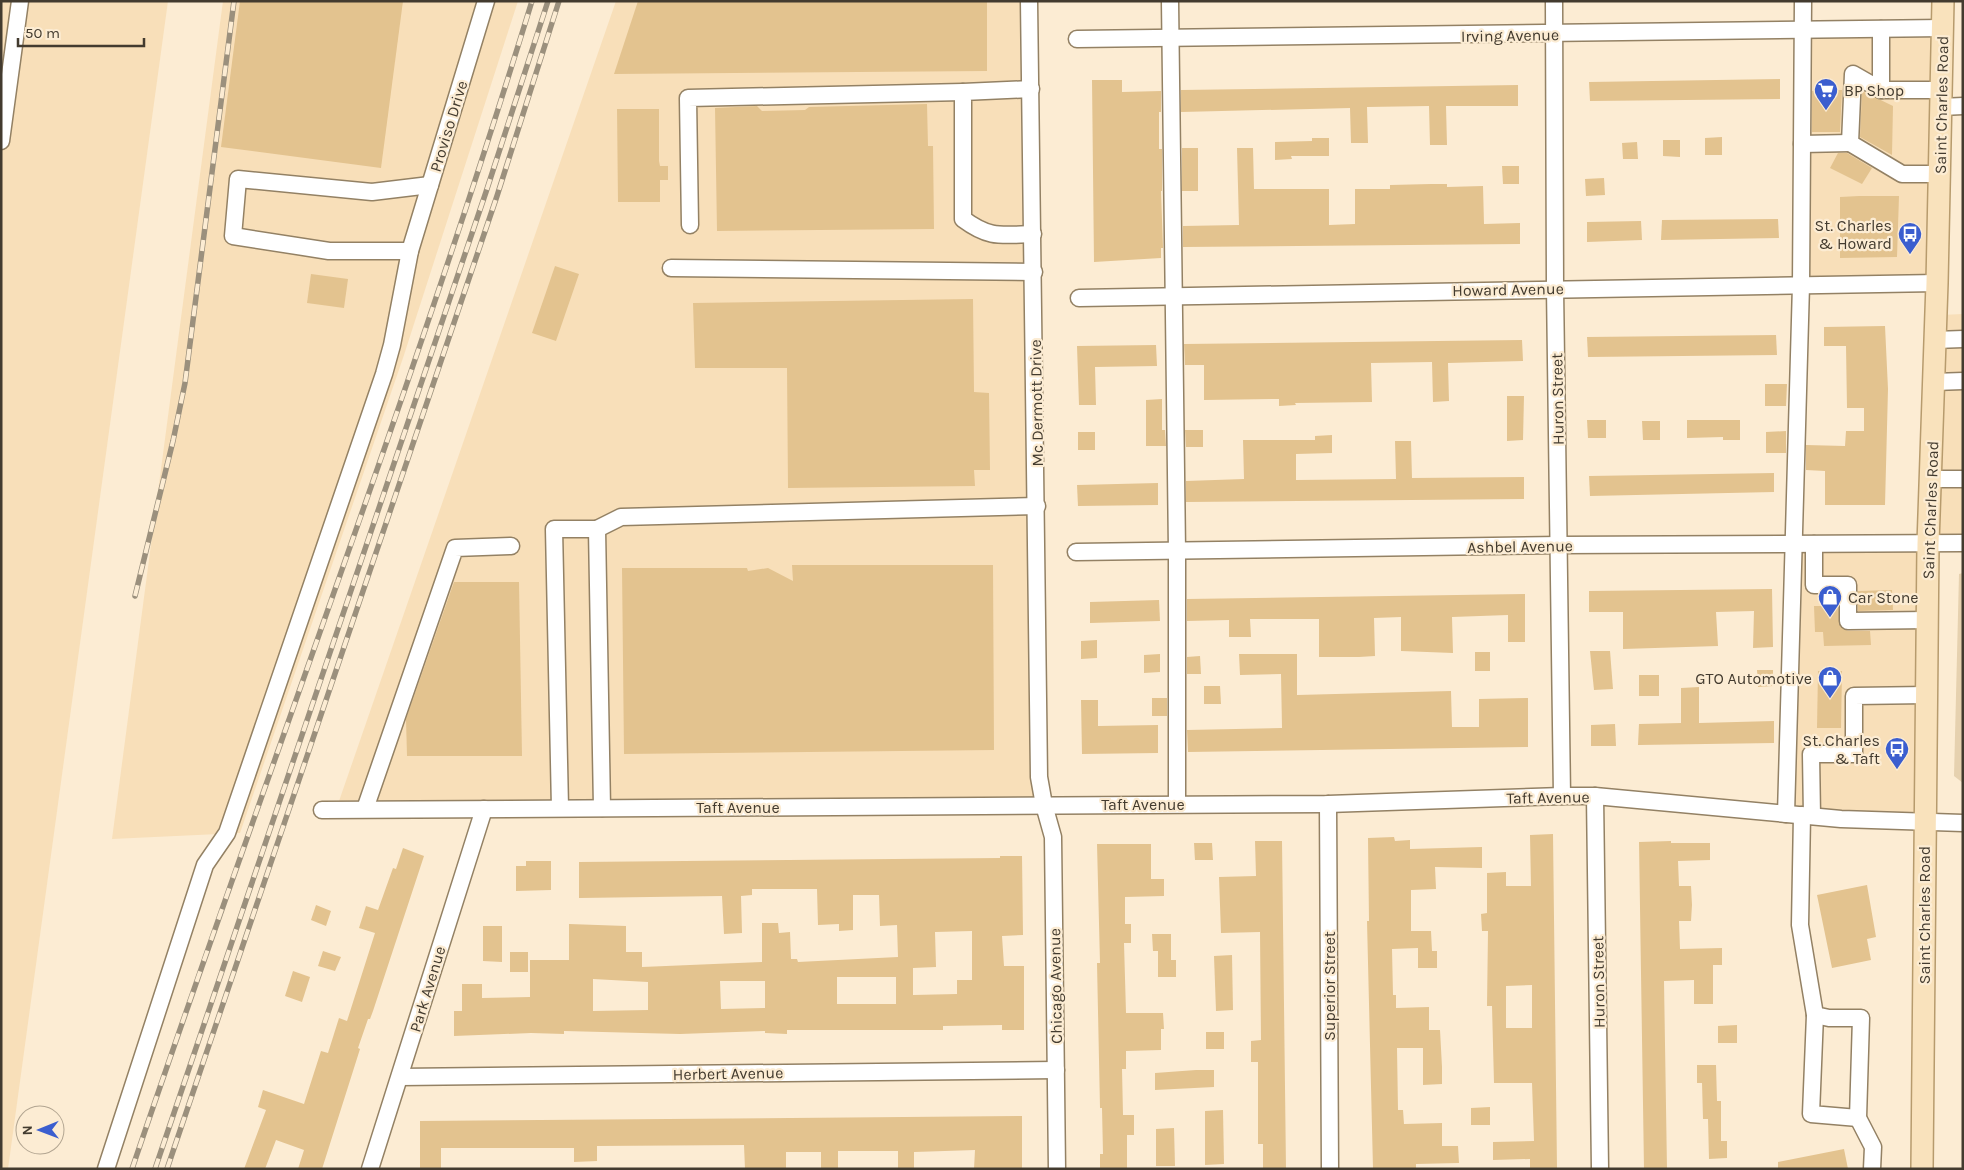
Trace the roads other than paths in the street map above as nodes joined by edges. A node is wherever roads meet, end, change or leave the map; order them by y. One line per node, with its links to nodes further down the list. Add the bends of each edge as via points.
1 (20, 1): 19 (street)
2 (486, 1): 23 (street, Proviso Drive)
3 (1029, 1): 14 (street, Mc Dermott Drive)
4 (1170, 1): 12 (street)
5 (1554, 1): 11 (street, Huron Street)
6 (1803, 1): 9 (street)
7 (1943, 1): 8 (main road, Saint Charles Road)
8 (1943, 28): 10 (street, Irving Avenue); 17 (main road, Saint Charles Road)
9 (1803, 29): 10 (street, Irving Avenue); 11 (street, Irving Avenue); 21 (street)
10 (1881, 29): 15 (street)
11 (1554, 34): 12 (street, Irving Avenue); 31 (street, Huron Street)
12 (1171, 38): 13 (street, Irving Avenue); 32 (street)
13 (1077, 39)
14 (1030, 89): 16 (street); 25 (street, Mc Dermott Drive)
15 (1881, 90): 17 (street); 20 (street, via 1853,74)
16 (963, 92): 24 (street, via 688,98); 25 (street, via 963,219 979,231 996,235)
17 (1941, 98): 18 (street); 22 (main road, Saint Charles Road)
18 (1963, 106)
19 (1, 141)
20 (1850, 143): 21 (street); 22 (street, via 1902,174)
21 (1802, 144): 30 (street)
22 (1940, 174): 29 (main road, Saint Charles Road)
23 (430, 185): 26 (street, Proviso Drive); 26 (street, via 372,192 238,179 233,236 329,251)
24 (690, 225)
25 (1033, 234): 28 (street, Mc Dermott Drive)
26 (410, 251): 69 (street, Proviso Drive, via 384,374 227,833 205,865)
27 (671, 268): 28 (street)
28 (1034, 272): 40 (street, Mc Dermott Drive)
29 (1937, 283): 30 (street, Howard Avenue); 35 (main road, Saint Charles Road)
30 (1801, 286): 31 (street, Howard Avenue); 43 (street)
31 (1555, 288): 32 (street, Howard Avenue); 46 (street, Huron Street)
32 (1174, 296): 33 (street, Howard Avenue); 48 (street)
33 (1079, 298)
34 (1963, 339): 35 (street)
35 (1935, 340): 36 (main road, Saint Charles Road)
36 (1934, 382): 37 (street); 38 (main road, Saint Charles Road)
37 (1963, 382)
38 (1931, 478): 39 (street); 45 (main road, Saint Charles Road)
39 (1963, 479)
40 (1037, 506): 41 (street, via 621,517); 56 (street, Mc Dermott Drive, via 1040,777)
41 (597, 530): 58 (street, via 554,529); 59 (street)
42 (1963, 543): 45 (street, Ashbel Avenue)
43 (1793, 544): 44 (street, Ashbel Avenue); 46 (street, Ashbel Avenue); 62 (street)
44 (1814, 544): 45 (street, Ashbel Avenue); 50 (street, via 1814,585 1848,585 1848,621)
45 (1928, 544): 50 (main road, Saint Charles Road)
46 (1560, 545): 48 (street, Ashbel Avenue); 52 (street, Huron Street)
47 (511, 546): 60 (street, via 455,548)
48 (1177, 551): 49 (street, Ashbel Avenue); 54 (street)
49 (1076, 552)
50 (1928, 620): 51 (main road, Saint Charles Road)
51 (1927, 695): 62 (street, via 1854,696 1854,754 1811,754); 63 (main road, Saint Charles Road)
52 (1562, 796): 53 (street, Taft Avenue); 55 (street, Taft Avenue)
53 (1596, 796): 62 (street, Taft Avenue); 73 (street, Huron Street)
54 (1176, 804): 55 (street, Taft Avenue); 56 (street, Taft Avenue)
55 (1328, 804): 72 (street, Superior Street)
56 (1044, 805): 59 (street, Taft Avenue); 66 (street, Chicago Avenue, via 1053,837)
57 (484, 808): 58 (street, Taft Avenue); 60 (street, Taft Avenue); 67 (street, Park Avenue)
58 (560, 808): 59 (street, Taft Avenue)
59 (602, 808)
60 (365, 809): 61 (street, Taft Avenue)
61 (322, 810)
62 (1800, 815): 63 (street, Taft Avenue); 65 (street, via 1800,925)
63 (1924, 822): 64 (street, Taft Avenue); 75 (main road, Saint Charles Road)
64 (1963, 824)
65 (1815, 1015): 68 (street, via 1811,1114); 68 (street, via 1861,1018)
66 (1056, 1070): 67 (street, Herbert Avenue); 71 (street, Chicago Avenue)
67 (400, 1077): 70 (street, Park Avenue)
68 (1858, 1118): 74 (street, via 1873,1147)
69 (106, 1169)
70 (370, 1169)
71 (1057, 1169)
72 (1330, 1169)
73 (1600, 1169)
74 (1872, 1169)
75 (1922, 1169)

